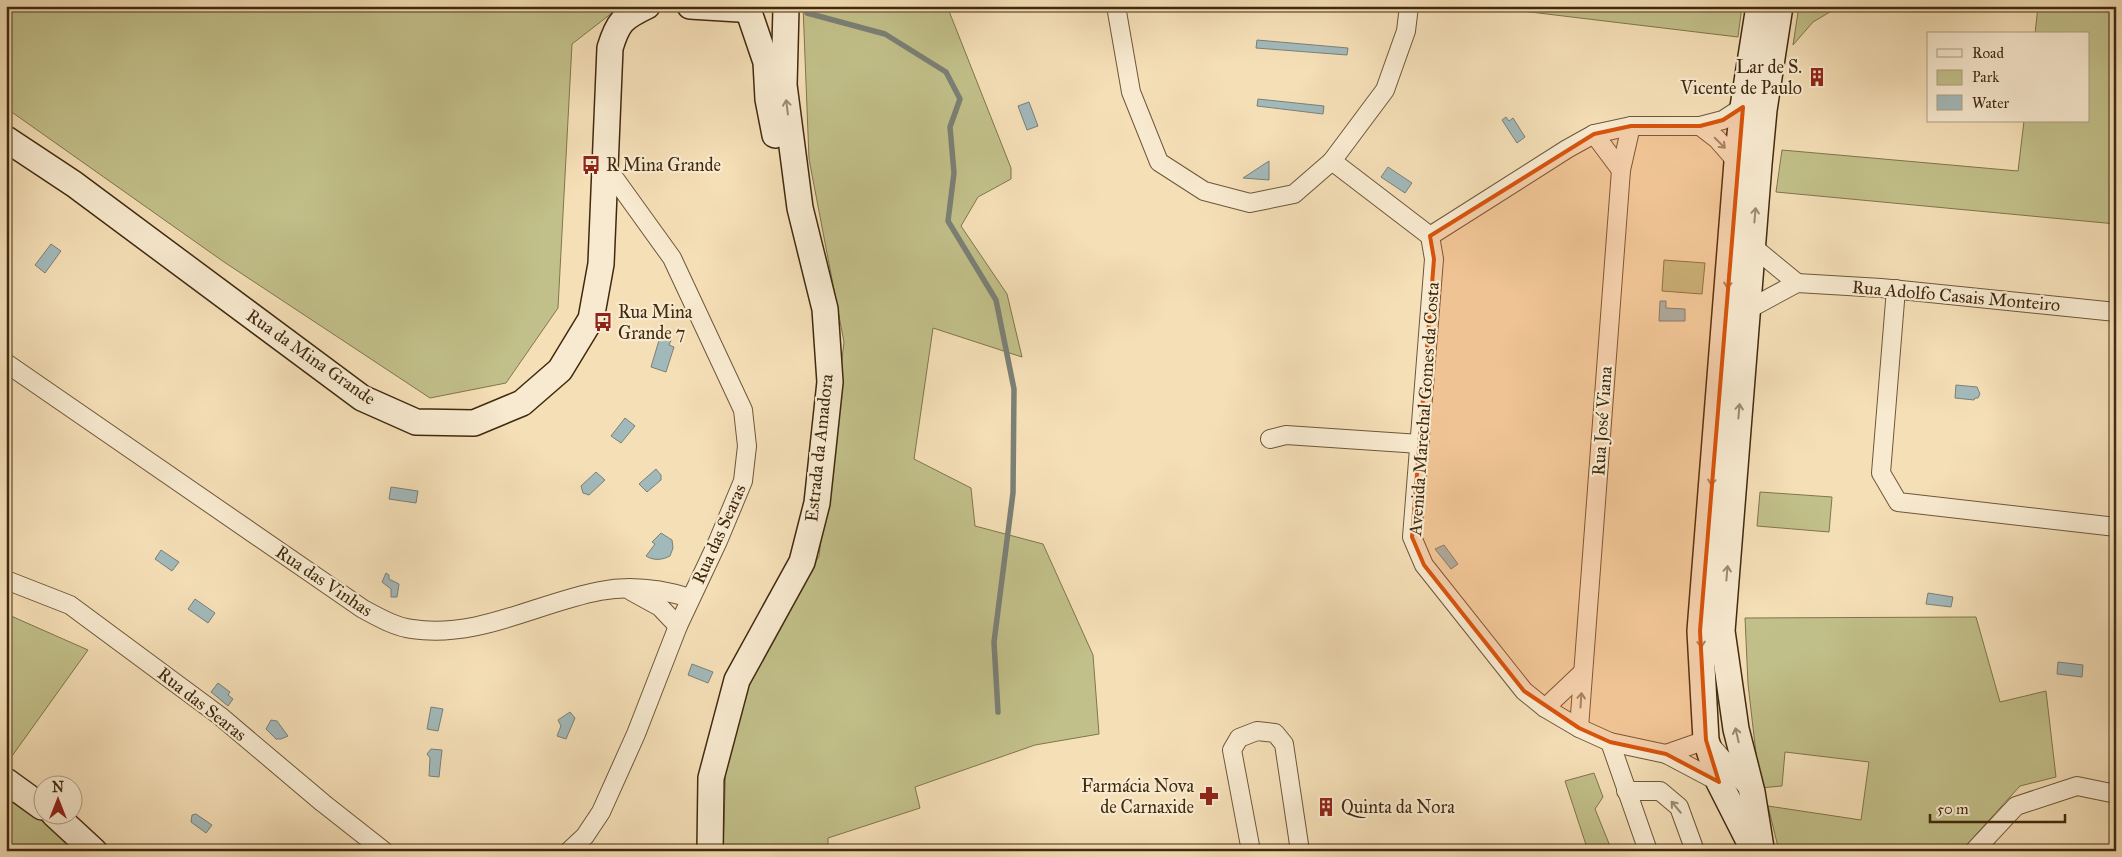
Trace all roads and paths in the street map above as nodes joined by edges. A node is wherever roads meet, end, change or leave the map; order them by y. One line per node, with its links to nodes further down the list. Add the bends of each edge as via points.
1 (647, 6): 16 (street, Rua da Mina Grande, via 629,15 616,28 610,48)
2 (690, 6): 8 (street)
3 (1116, 6): 14 (street, via 1131,92 1160,162 1204,192 1250,203 1294,194)
4 (1409, 6): 14 (street, via 1406,31 1385,90)
5 (1758, 6): 9 (street)
6 (1780, 6): 20 (street, one-way to 6, via 1764,110)
7 (787, 7): 8 (street, via 780,15 761,20); 18 (street, Estrada da Amadora, one-way to 7, via 784,85)
8 (743, 11): 18 (street, Estrada da Amadora, via 766,62 768,99 781,165)
9 (1743, 107): 11 (street, via 1723,120); 15 (street)
10 (1631, 126): 11 (street); 12 (street); 17 (street, Rua José Viana)
11 (1700, 126): 15 (street, one-way to 15)
12 (1594, 134): 17 (street); 19 (street)
13 (6, 139): 16 (street, Rua da Mina Grande, via 74,184 362,398 416,422 474,422 522,403 560,370 591,319 602,264)
14 (1332, 162): 19 (street)
15 (1738, 162): 36 (street, one-way to 36, via 1700,631)
16 (605, 165): 31 (street, Rua das Searas, via 672,258 743,410 747,446 744,481)
17 (1620, 170): 33 (street, Rua José Viana)
18 (800, 208): 49 (street, Estrada da Amadora, via 825,309 829,373 817,503 802,562 737,680 711,778)
19 (1430, 236): 27 (street, Avenida Marechal Gomes da Costa, via 1434,259)
20 (1752, 246): 21 (street); 23 (street)
21 (1797, 284): 22 (street, Rua Adolfo Casais Monteiro); 23 (street)
22 (1896, 290): 24 (street, Rua Adolfo Casais Monteiro); 28 (street, via 1881,473 1898,502)
23 (1747, 310): 42 (street, one-way to 23, via 1736,729 1722,631)
24 (2116, 312)
25 (6, 362): 30 (street, Rua das Vinhas, via 363,609 388,622 428,630 482,626 600,591)
26 (1270, 439): 27 (street, via 1286,434)
27 (1420, 444): 34 (street, Avenida Marechal Gomes da Costa, via 1412,537 1424,565 1524,691)
28 (2116, 527)
29 (6, 580): 47 (street, Rua das Searas, via 70,605 220,716)
30 (626, 588): 31 (street, Rua das Vinhas, via 665,590); 32 (street, via 660,607)
31 (690, 598): 32 (street, Rua das Searas)
32 (678, 626): 48 (street, Rua das Searas, via 636,734 601,812 586,836)
33 (1582, 672): 34 (street); 35 (street, Rua José Viana, one-way to 33)
34 (1545, 708): 35 (street, Avenida Marechal Gomes da Costa)
35 (1579, 728): 37 (street, Avenida Marechal Gomes da Costa)
36 (1706, 740): 38 (street); 40 (street); 42 (street)
37 (1610, 742): 38 (street, Avenida Marechal Gomes da Costa); 41 (street)
38 (1666, 754): 40 (street, Avenida Marechal Gomes da Costa)
39 (6, 781): 44 (street)
40 (1719, 782): 54 (street)
41 (1626, 791): 52 (street); 53 (street, one-way to 41, via 1679,807 1660,791)
42 (1752, 792): 55 (street)
43 (2116, 794): 56 (street, via 2077,786 2016,806)
44 (32, 800)
45 (65, 824): 46 (street)
46 (94, 851)
47 (384, 851)
48 (570, 851)
49 (710, 851)
50 (1251, 851): 51 (street, via 1232,750 1239,738 1257,731 1275,733 1284,744)
51 (1300, 851)
52 (1648, 851)
53 (1695, 851)
54 (1754, 851)
55 (1761, 851)
56 (1974, 851)

